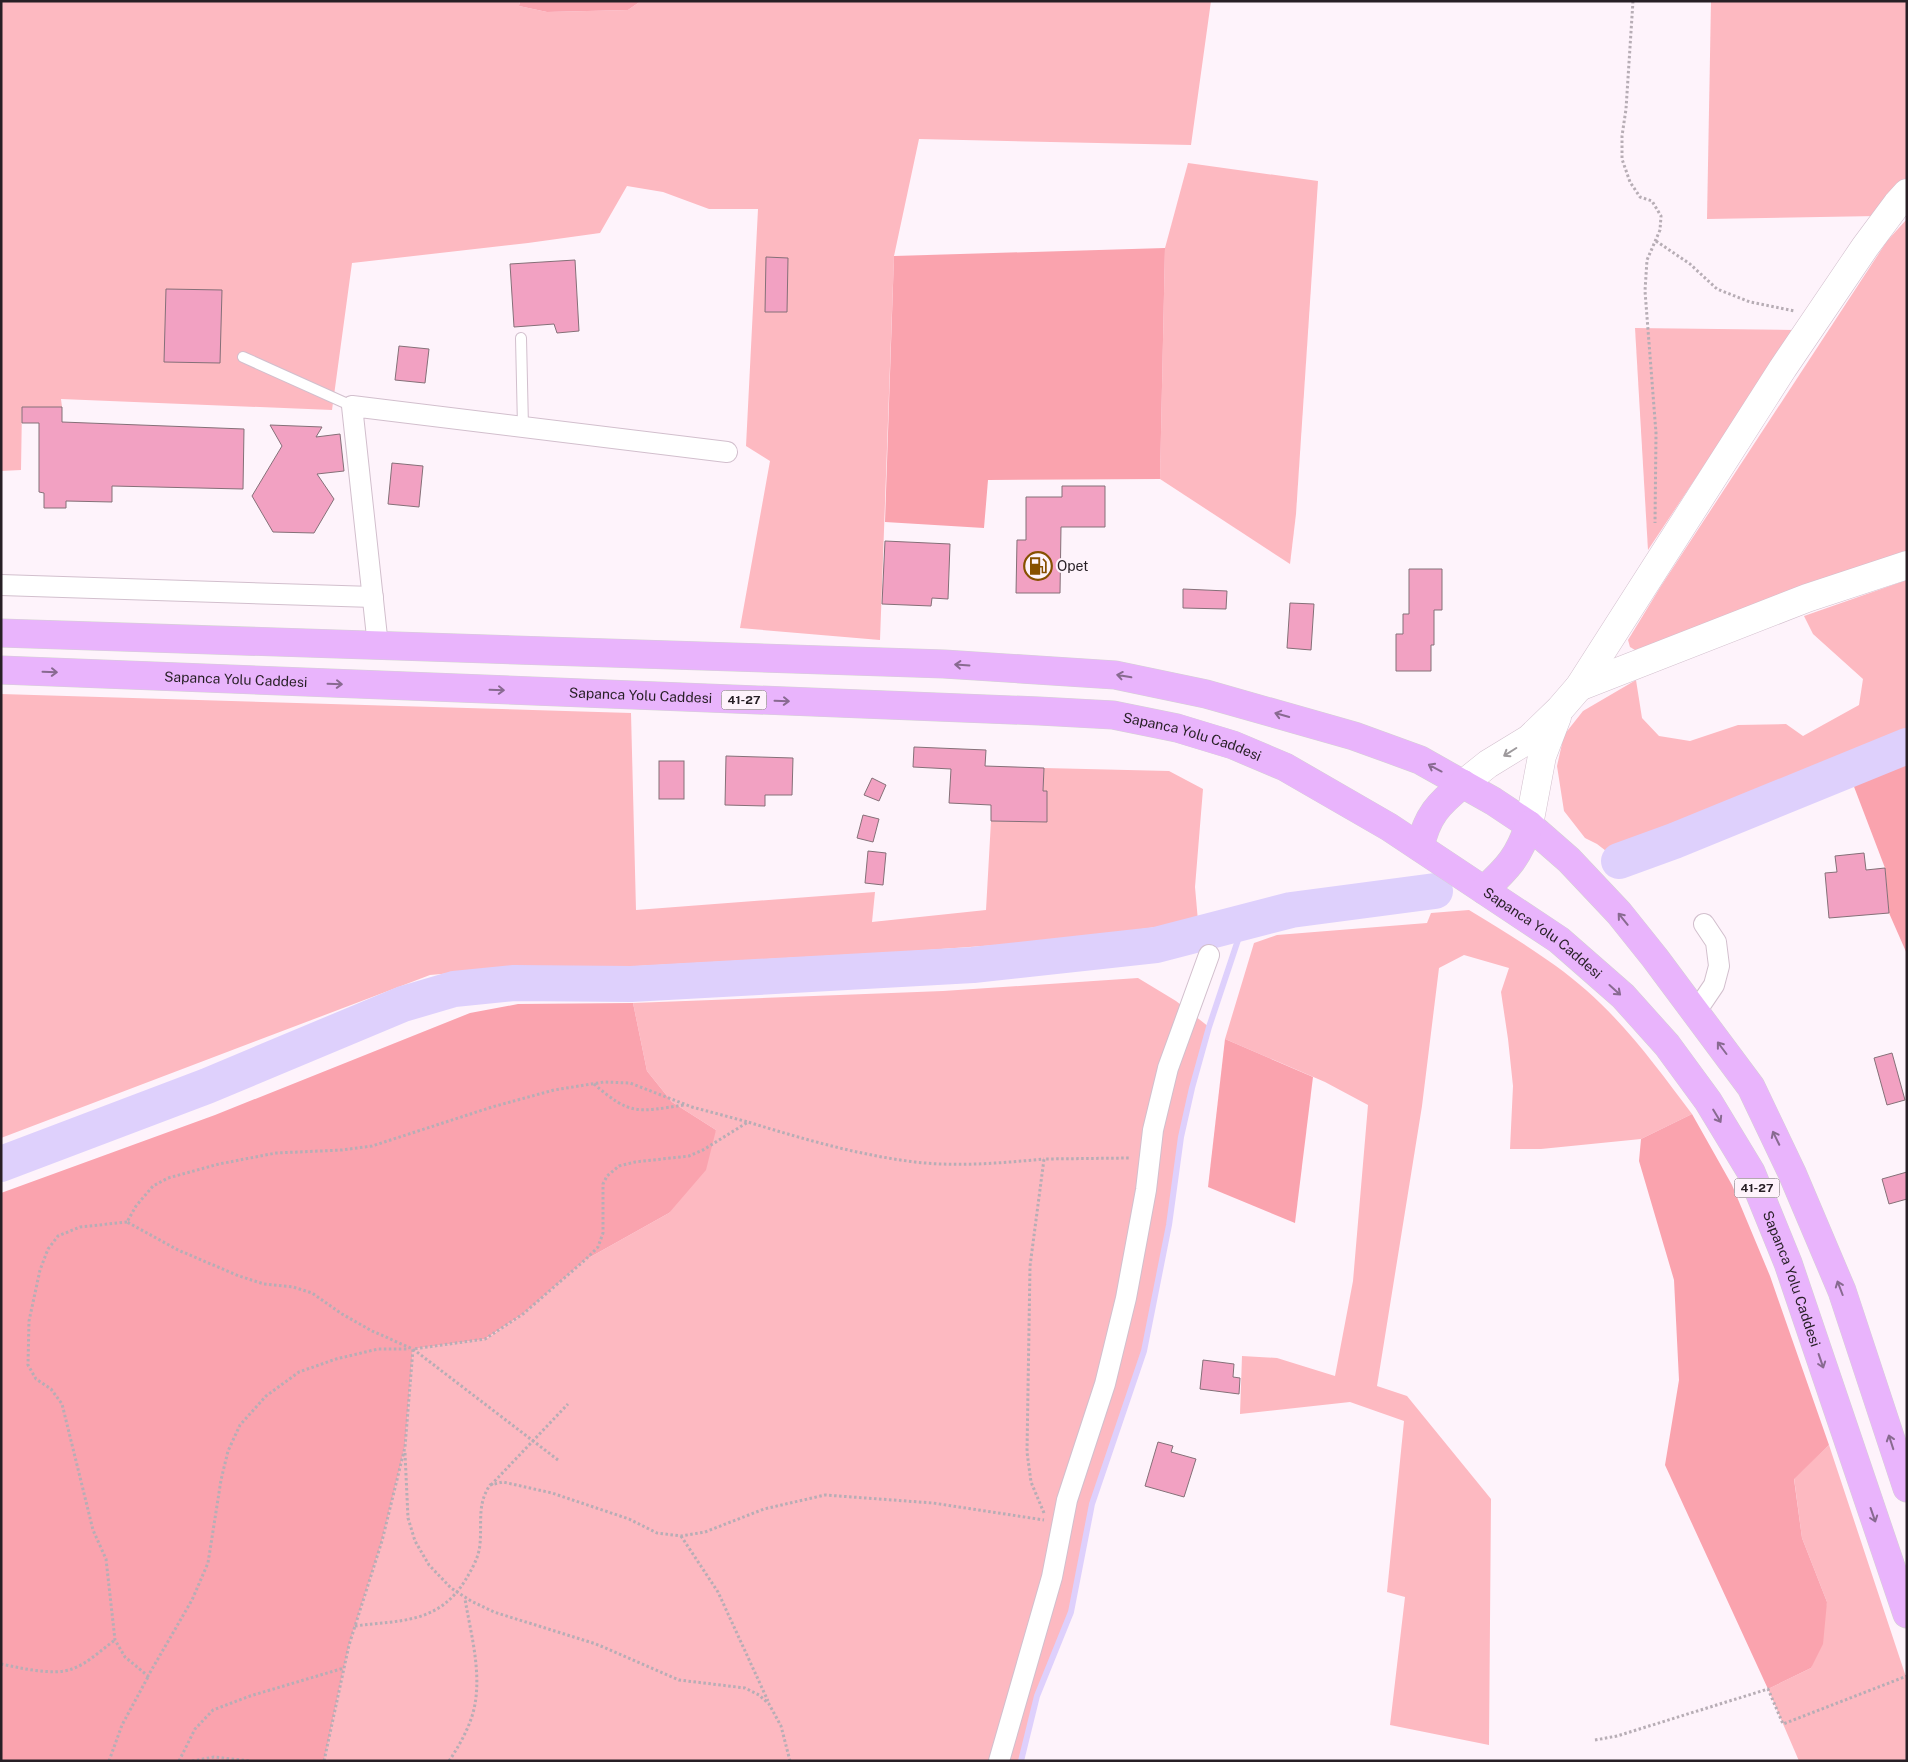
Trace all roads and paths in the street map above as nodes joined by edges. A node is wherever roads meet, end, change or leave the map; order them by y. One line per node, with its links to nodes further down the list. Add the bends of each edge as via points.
1 (1633, 1): 3 (path, via 1622,159 1630,182 1640,197 1652,201 1661,216)
2 (1907, 193): 4 (street, via 1864,247)
3 (1656, 242): 4 (path, via 1690,264 1716,289 1750,302); 10 (path, via 1647,260 1645,292 1656,433)
4 (1818, 316): 17 (street)
5 (521, 338): 8 (lane)
6 (243, 357): 7 (lane)
7 (352, 406): 8 (street); 13 (street)
8 (523, 427): 9 (street)
9 (728, 452)
10 (1655, 530)
11 (1907, 565): 17 (street, via 1807,598)
12 (1, 585): 13 (street)
13 (372, 597): 15 (street)
14 (1, 633): 15 (highway)
15 (378, 646): 19 (highway, one-way to 15, via 1420,760 1354,736 1206,694 1115,675 944,664)
16 (1, 670): 21 (highway, Sapanca Yolu Caddesi / 41-27, one-way to 21, via 1113,715 1177,728 1233,745 1285,767)
17 (1579, 687): 18 (street)
18 (1560, 709): 19 (street, one-way to 19, via 1528,739 1488,764); 20 (street, via 1542,756)
19 (1464, 784): 20 (highway); 21 (highway, via 1432,814)
20 (1529, 824): 22 (highway, via 1515,858); 25 (highway, one-way to 20, via 1619,913 1569,860)
21 (1420, 847): 22 (highway, Sapanca Yolu Caddesi / 41-27)
22 (1484, 890): 42 (highway, Sapanca Yolu Caddesi / 41-27, one-way to 42, via 1559,940 1622,996 1673,1053 1708,1101 1751,1172 1788,1264)
23 (1704, 924): 25 (street, via 1716,942 1719,966 1714,984)
24 (1209, 955): 29 (street, via 1168,1068)
25 (1695, 1013): 38 (highway, 41-27, one-way to 25, via 1842,1291 1792,1173 1751,1087)
26 (593, 1084): 27 (path, via 630,1083); 27 (path, via 614,1102 631,1109); 31 (path, via 554,1090 492,1107 372,1146 276,1154 219,1164 168,1178 153,1186)
27 (686, 1105): 28 (path)
28 (748, 1122): 30 (path, via 812,1142 916,1162 978,1165); 32 (path, via 689,1156 619,1166 603,1184 603,1233 598,1247 584,1260 523,1314 486,1339)
29 (1150, 1157): 30 (path); 58 (street, via 1126,1298)
30 (1044, 1159): 39 (path, via 1030,1266 1027,1452 1031,1482 1048,1521 933,1503 825,1495 764,1509 704,1532)
31 (127, 1222): 32 (path, via 178,1250 239,1276 312,1293 372,1331); 44 (path, via 80,1227 58,1236 48,1249 40,1270 28,1348 28,1365 36,1379 51,1389 62,1404 93,1530 106,1559)
32 (413, 1349): 34 (path); 35 (path); 47 (path, via 378,1349 336,1358 299,1372 266,1396 240,1425 228,1451 221,1480 208,1563 192,1600)
33 (568, 1404): 34 (path)
34 (533, 1440): 36 (path); 37 (path)
35 (405, 1447): 40 (path, via 407,1509 415,1541 430,1565); 43 (path, via 382,1541)
36 (558, 1460)
37 (490, 1485): 39 (path, via 503,1482 552,1493 629,1519 657,1533); 40 (path, via 483,1496 480,1548)
38 (1907, 1488)
39 (681, 1536): 49 (path, via 718,1592)
40 (458, 1593): 41 (path); 43 (path, via 433,1613 407,1620)
41 (465, 1598): 49 (path, via 494,1612 622,1654 679,1680 745,1688); 56 (path, via 477,1684 473,1712)
42 (1907, 1614)
43 (355, 1626): 46 (path)
44 (115, 1640): 45 (path, via 69,1671); 47 (path, via 125,1657 148,1676)
45 (1, 1664)
46 (344, 1668): 52 (path, via 213,1710 195,1729); 55 (path)
47 (151, 1672): 51 (path, via 122,1725)
48 (1907, 1676): 50 (path, via 1783,1724 1768,1689 1618,1736)
49 (769, 1704): 57 (path, via 781,1726)
50 (1595, 1740)
51 (110, 1761)
52 (179, 1761)
53 (192, 1761): 54 (path, via 214,1757)
54 (250, 1761)
55 (324, 1761)
56 (449, 1761)
57 (790, 1761)
58 (999, 1761)

